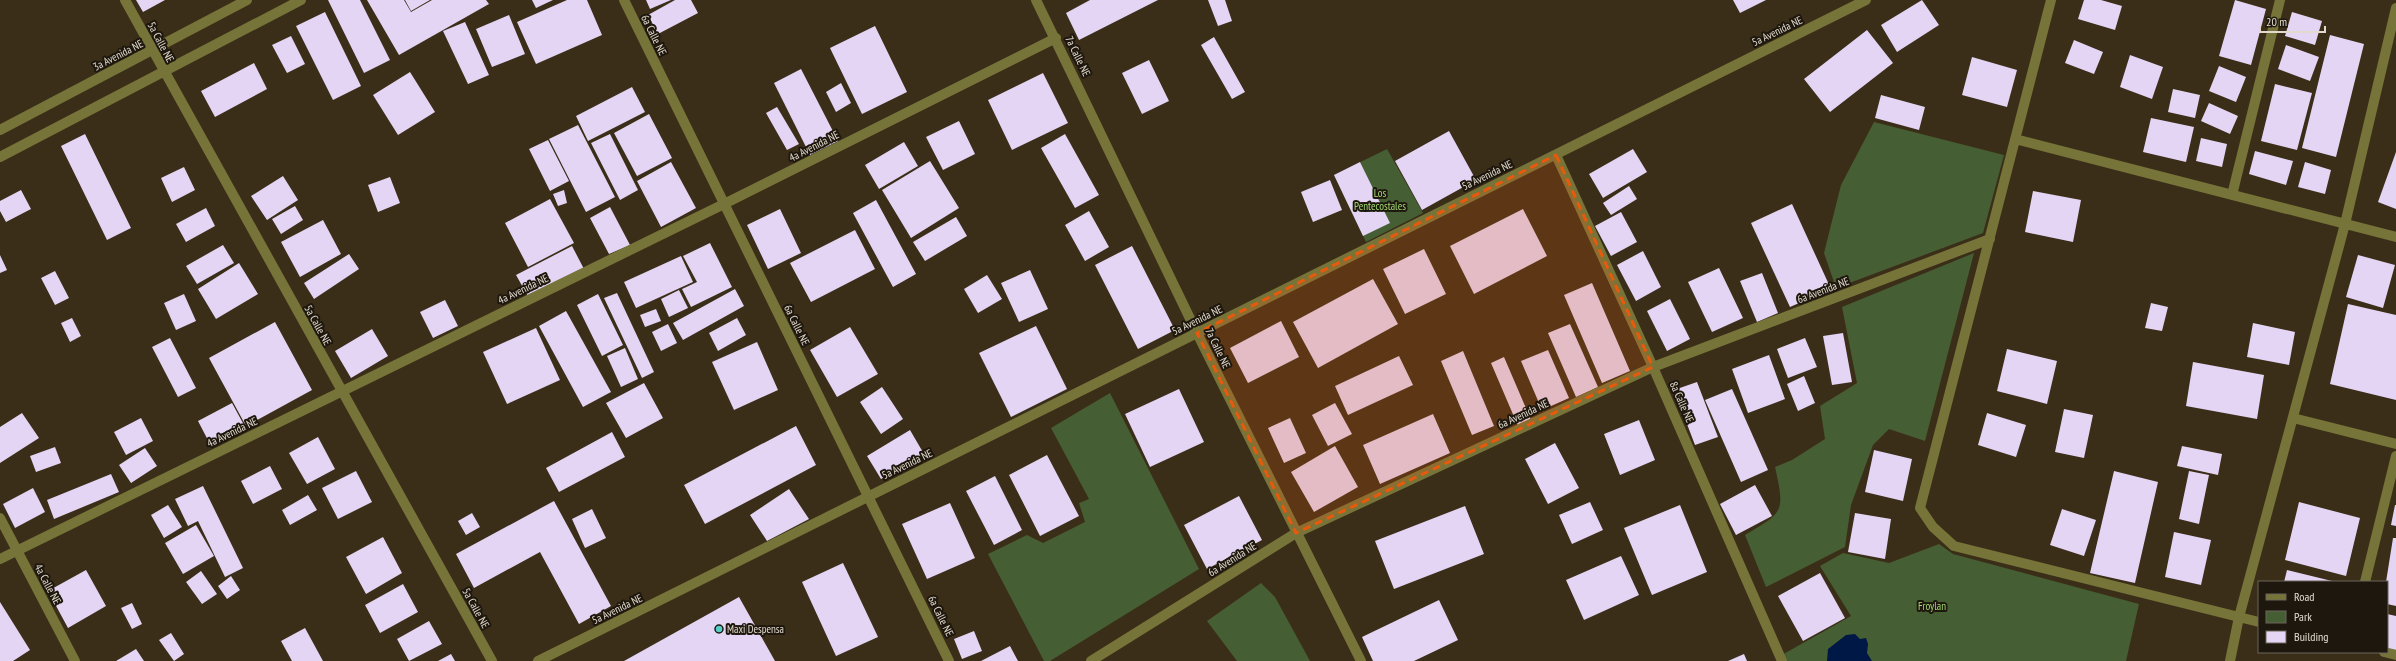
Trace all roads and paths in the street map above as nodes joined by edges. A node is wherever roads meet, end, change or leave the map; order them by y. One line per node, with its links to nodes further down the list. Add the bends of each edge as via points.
1 (125, 0): 11 (street, 5a Calle NE)
2 (247, 0): 11 (street, 3a Avenida NE)
3 (301, 0): 12 (street)
4 (624, 0): 18 (street, 6a Calle NE)
5 (1036, 0): 10 (street, 7a Calle NE)
6 (1866, 0): 15 (street, 5a Avenida NE)
7 (2051, 0): 14 (street)
8 (2280, 0): 17 (street)
9 (2396, 8): 19 (street)
10 (1056, 38): 18 (street, 4a Avenida NE); 22 (street, 7a Calle NE)
11 (152, 50): 12 (street, 5a Calle NE); 13 (street, 3a Avenida NE)
12 (164, 72): 16 (street); 24 (street, 5a Calle NE)
13 (0, 130)
14 (2015, 139): 17 (street); 21 (street)
15 (1556, 155): 22 (street, 5a Avenida NE); 23 (street, 8a Calle NE)
16 (0, 157)
17 (2232, 194): 19 (street)
18 (724, 204): 24 (street, 4a Avenida NE); 28 (street, 6a Calle NE)
19 (2345, 224): 20 (street); 25 (street)
20 (2396, 237)
21 (1990, 239): 23 (street, 6a Avenida NE); 34 (street, via 1920,508 1933,527 1954,546)
22 (1197, 333): 28 (street, 5a Avenida NE); 30 (street, 7a Calle NE)
23 (1653, 367): 30 (street, 6a Avenida NE); 42 (street, 8a Calle NE)
24 (342, 391): 31 (street, 4a Avenida NE); 37 (street, 5a Calle NE)
25 (2293, 418): 26 (street); 34 (street)
26 (2396, 444)
27 (2396, 456): 33 (street)
28 (868, 497): 38 (street, 5a Avenida NE); 39 (street, 6a Calle NE)
29 (0, 518): 31 (street, 4a Calle NE)
30 (1296, 533): 40 (street, 6a Avenida NE); 41 (street, 7a Calle NE)
31 (17, 551): 32 (street, 4a Avenida NE); 36 (street, 4a Calle NE)
32 (0, 559)
33 (2365, 581)
34 (2239, 617): 35 (street); 43 (street)
35 (2258, 622)
36 (75, 661)
37 (492, 661)
38 (538, 661)
39 (949, 661)
40 (1091, 661)
41 (1362, 661)
42 (1782, 661)
43 (2230, 661)

